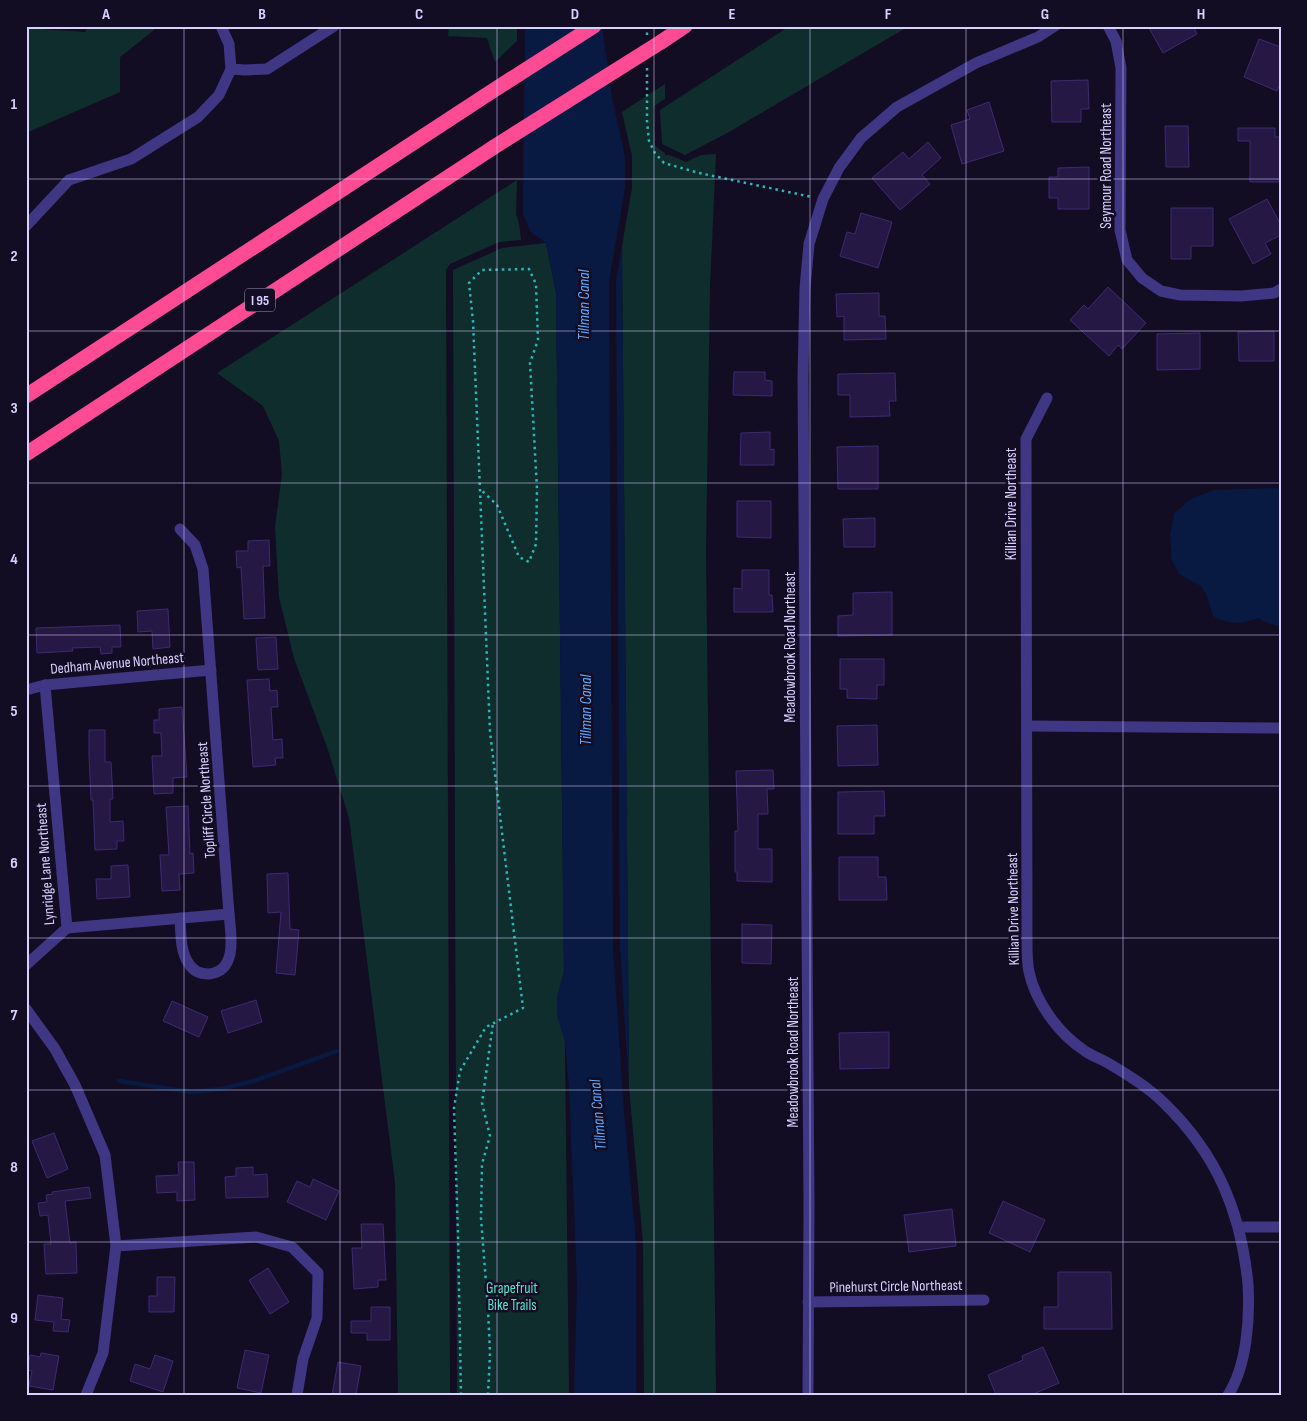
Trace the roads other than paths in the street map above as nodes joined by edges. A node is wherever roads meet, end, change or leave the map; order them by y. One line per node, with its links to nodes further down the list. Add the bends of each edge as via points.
1 (221, 26): 7 (street, via 229,44)
2 (334, 26): 7 (street, via 267,69)
3 (594, 26): 10 (highway)
4 (685, 26): 12 (highway, I 95, bridge, via 494,147)
5 (1055, 26): 28 (street, Meadowbrook Road Northeast, via 1038,37 976,63 896,107 861,138 839,168 823,199 809,244 804,367)
6 (1108, 26): 9 (street, Seymour Road Northeast, via 1116,41 1121,68 1120,230 1127,260 1142,278 1161,292 1240,296 1274,293)
7 (231, 69): 8 (street, via 219,95 198,117 131,159 69,180)
8 (26, 226)
9 (1281, 289)
10 (26, 396)
11 (1046, 398): 17 (street, Killian Drive Northeast, via 1026,439)
12 (26, 454)
13 (180, 529): 14 (street, Topliff Circle Northeast, via 195,545 203,569)
14 (211, 670): 15 (street, Dedham Avenue Northeast); 19 (street, Topliff Circle Northeast)
15 (45, 685): 16 (street, Dedham Avenue Northeast); 21 (street, Lynridge Lane Northeast)
16 (26, 690)
17 (1027, 726): 18 (street); 24 (street, Killian Drive Northeast, via 1027,942 1029,972 1042,1007 1073,1042 1136,1080 1186,1126 1216,1168)
18 (1281, 728)
19 (229, 914): 20 (street); 20 (street, via 232,949 226,963 214,973 207,974 189,966 182,945)
20 (180, 918): 21 (street)
21 (67, 928): 22 (street, Lynridge Lane Northeast)
22 (26, 965)
23 (26, 1009): 26 (street, via 55,1049 75,1085 105,1155)
24 (1238, 1227): 25 (street); 32 (street, Killian Drive Northeast, via 1246,1260 1248,1320 1244,1350)
25 (1281, 1227)
26 (116, 1246): 29 (street, via 103,1353); 30 (street, via 256,1237 292,1247 318,1273 317,1318 303,1359)
27 (984, 1300): 28 (street, Pinehurst Circle Northeast)
28 (808, 1302): 31 (street, Meadowbrook Road Northeast)
29 (86, 1395)
30 (296, 1395)
31 (808, 1395)
32 (1228, 1395)

